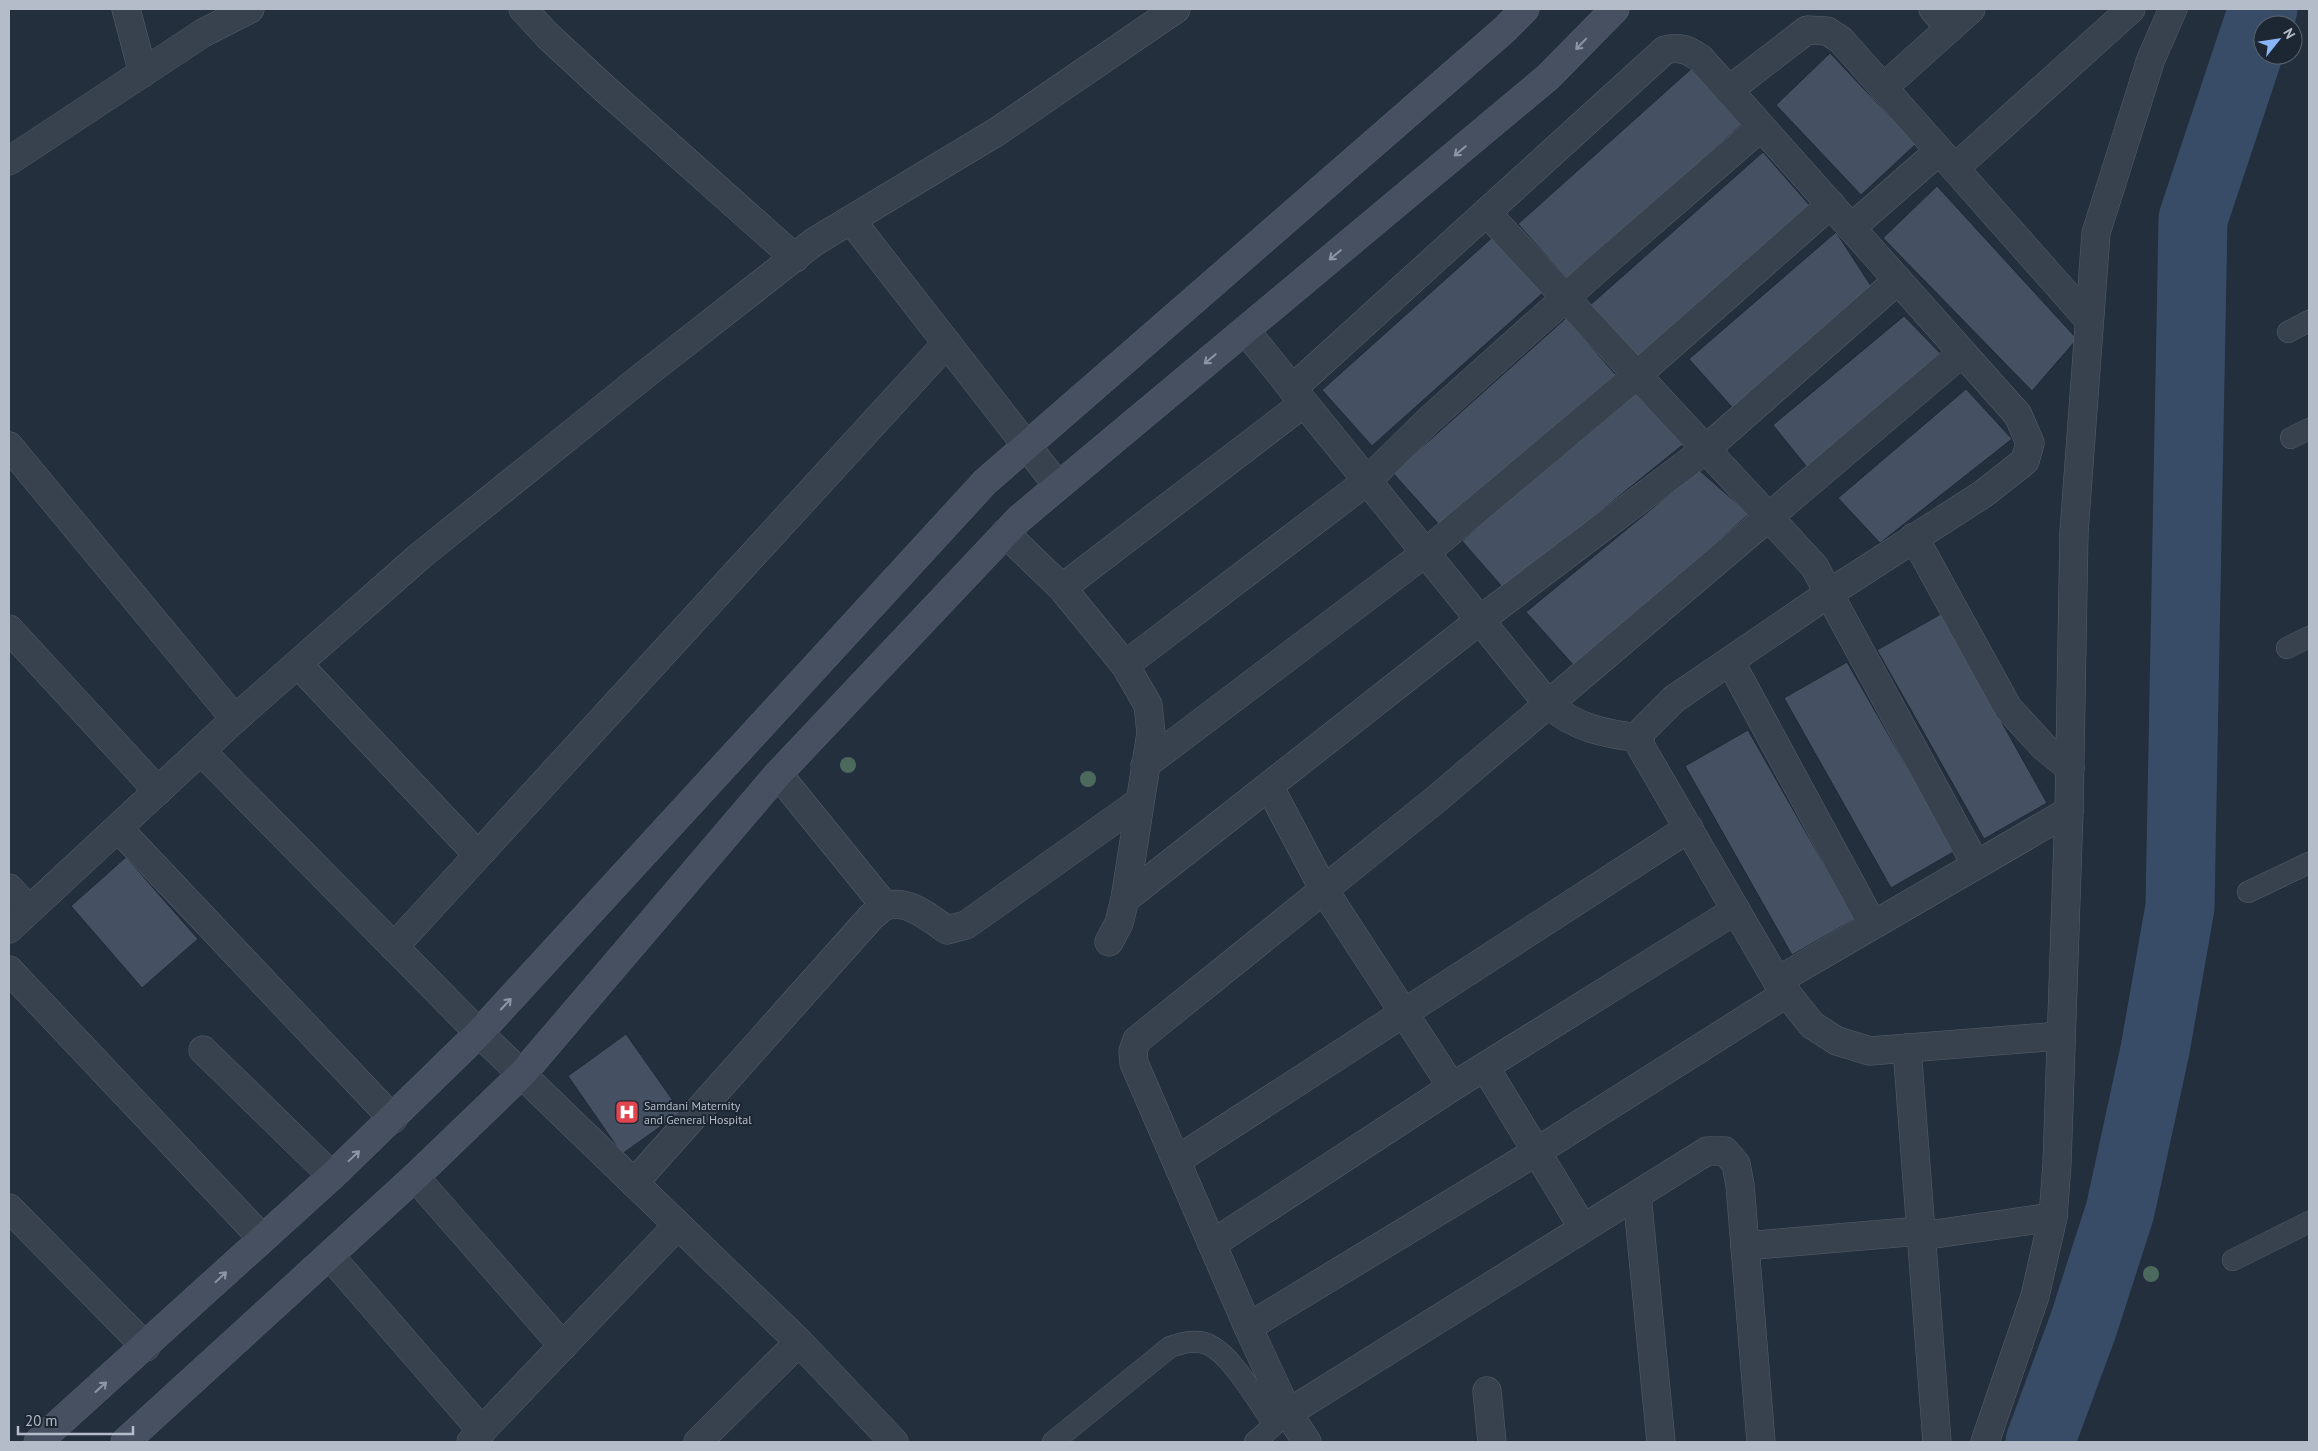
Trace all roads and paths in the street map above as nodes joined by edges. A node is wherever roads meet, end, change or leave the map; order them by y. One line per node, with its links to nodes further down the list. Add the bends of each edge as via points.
1 (126, 9): 11 (street)
2 (250, 9): 11 (street, via 203,33)
3 (523, 9): 21 (street, via 604,88)
4 (1176, 9): 19 (street, via 998,131)
5 (1525, 9): 32 (main road)
6 (1615, 9): 26 (main road, one-way to 26, via 1548,77)
7 (1971, 9): 10 (street)
8 (2131, 9): 15 (street)
9 (2173, 9): 24 (street, via 2151,59 2096,233)
10 (1941, 18): 12 (street)
11 (143, 73): 16 (street)
12 (1883, 88): 13 (street, via 1841,40 1828,31 1807,30); 15 (street)
13 (1729, 90): 14 (street); 18 (street, via 1700,58 1687,50 1665,50)
14 (1762, 127): 17 (street); 23 (street)
15 (1947, 159): 20 (street); 24 (street)
16 (9, 161)
17 (1830, 204): 20 (street); 30 (street)
18 (1487, 213): 23 (street); 31 (street)
19 (851, 220): 21 (street, via 814,242); 28 (street)
20 (1851, 228): 22 (street)
21 (795, 258): 48 (street, via 420,556)
22 (1898, 280): 29 (street); 34 (street)
23 (1565, 298): 30 (street); 35 (street, via 1429,420)
24 (2089, 320): 55 (street, via 2074,532)
25 (2309, 321): 27 (lane)
26 (1245, 330): 31 (street); 36 (main road, one-way to 36)
27 (2288, 332)
28 (947, 343): 32 (street); 63 (street)
29 (1962, 353): 37 (street); 39 (street, via 2018,415 2030,443 2025,461 1983,494)
30 (1637, 375): 34 (street); 40 (street)
31 (1298, 396): 35 (street); 41 (street)
32 (1027, 445): 36 (street); 80 (main road, one-way to 32, via 985,482)
33 (9, 446): 51 (street)
34 (1706, 449): 37 (street); 43 (street)
35 (1367, 481): 40 (street); 49 (street)
36 (1058, 486): 38 (main road)
37 (1768, 517): 42 (street, via 1814,566); 50 (street)
38 (1005, 533): 41 (street); 56 (main road)
39 (1914, 537): 42 (street); 55 (street, via 2008,708 2044,747)
40 (1425, 553): 43 (street); 54 (street)
41 (1062, 588): 49 (street)
42 (1828, 594): 47 (street); 65 (street)
43 (1480, 620): 50 (street); 57 (street)
44 (9, 629): 58 (street)
45 (2309, 637): 46 (lane)
46 (2287, 648)
47 (1730, 661): 52 (street, via 1674,699 1648,722); 73 (street)
48 (298, 664): 51 (street); 63 (street)
49 (1125, 665): 54 (street, via 1148,705 1151,733)
50 (1548, 704): 52 (street, via 1570,721 1588,728 1611,735); 67 (street)
51 (235, 719): 53 (street)
52 (1640, 738): 62 (street, via 1641,747)
53 (201, 751): 58 (street); 76 (street)
54 (1145, 765): 59 (street)
55 (2070, 768): 60 (street)
56 (778, 774): 70 (street); 85 (main road)
57 (1268, 786): 67 (street); 69 (street)
58 (158, 791): 61 (street)
59 (1139, 802): 69 (street); 70 (street, via 966,925 947,930 904,904)
60 (2069, 811): 65 (street); 81 (street)
61 (118, 828): 71 (street); 87 (street)
62 (1689, 828): 72 (street); 79 (street)
63 (478, 855): 76 (street)
64 (2309, 863): 68 (lane)
65 (1976, 864): 73 (street)
66 (9, 888): 71 (street)
67 (1324, 890): 79 (street); 89 (street, via 1137,1040 1133,1051 1134,1064)
68 (2248, 892)
69 (1125, 899): 75 (street, via 1119,923)
70 (885, 906): 92 (street, via 872,916)
71 (29, 910): 74 (street)
72 (1736, 910): 78 (street); 84 (street)
73 (1873, 925): 78 (street)
74 (9, 929)
75 (1109, 942)
76 (394, 947): 80 (street)
77 (9, 970): 100 (street)
78 (1782, 987): 82 (street, via 1812,1025 1837,1041 1870,1051); 88 (street)
79 (1404, 1013): 86 (street); 89 (street)
80 (479, 1034): 85 (street); 87 (main road)
81 (2060, 1036): 82 (street); 95 (street)
82 (1907, 1048): 99 (street)
83 (203, 1050): 90 (street)
84 (1485, 1067): 86 (street); 88 (street)
85 (523, 1073): 91 (main road); 92 (street)
86 (1452, 1087): 101 (street)
87 (393, 1118): 90 (main road, one-way to 87)
88 (1536, 1152): 98 (street); 105 (street)
89 (1177, 1160): 101 (street)
90 (332, 1176): 100 (main road)
91 (415, 1178): 103 (main road); 107 (street)
92 (634, 1183): 97 (street)
93 (1637, 1195): 98 (street); 102 (street, via 1707,1151 1726,1151 1736,1164); 120 (street)
94 (9, 1208): 108 (street)
95 (2053, 1216): 99 (street); 123 (street, via 2030,1311)
96 (2309, 1222): 104 (lane)
97 (677, 1226): 106 (street); 107 (street)
98 (1583, 1228): 110 (street)
99 (1921, 1233): 102 (street); 122 (street)
100 (262, 1238): 108 (main road, one-way to 100)
101 (1212, 1244): 105 (street)
102 (1745, 1246): 121 (street)
103 (330, 1256): 111 (street); 113 (main road)
104 (2233, 1260)
105 (1248, 1326): 110 (street)
106 (799, 1342): 114 (street); 115 (street)
107 (563, 1346): 111 (street)
108 (146, 1347): 112 (main road, one-way to 108)
109 (1487, 1391): 119 (street)
110 (1281, 1419): 116 (lane, via 1224,1354 1207,1343 1189,1341 1170,1347); 117 (lane); 118 (street)
111 (476, 1437)
112 (38, 1442)
113 (124, 1442)
114 (698, 1442)
115 (894, 1442)
116 (1054, 1442)
117 (1254, 1442)
118 (1306, 1442)
119 (1492, 1442)
120 (1661, 1442)
121 (1761, 1442)
122 (1937, 1442)
123 (1985, 1442)

